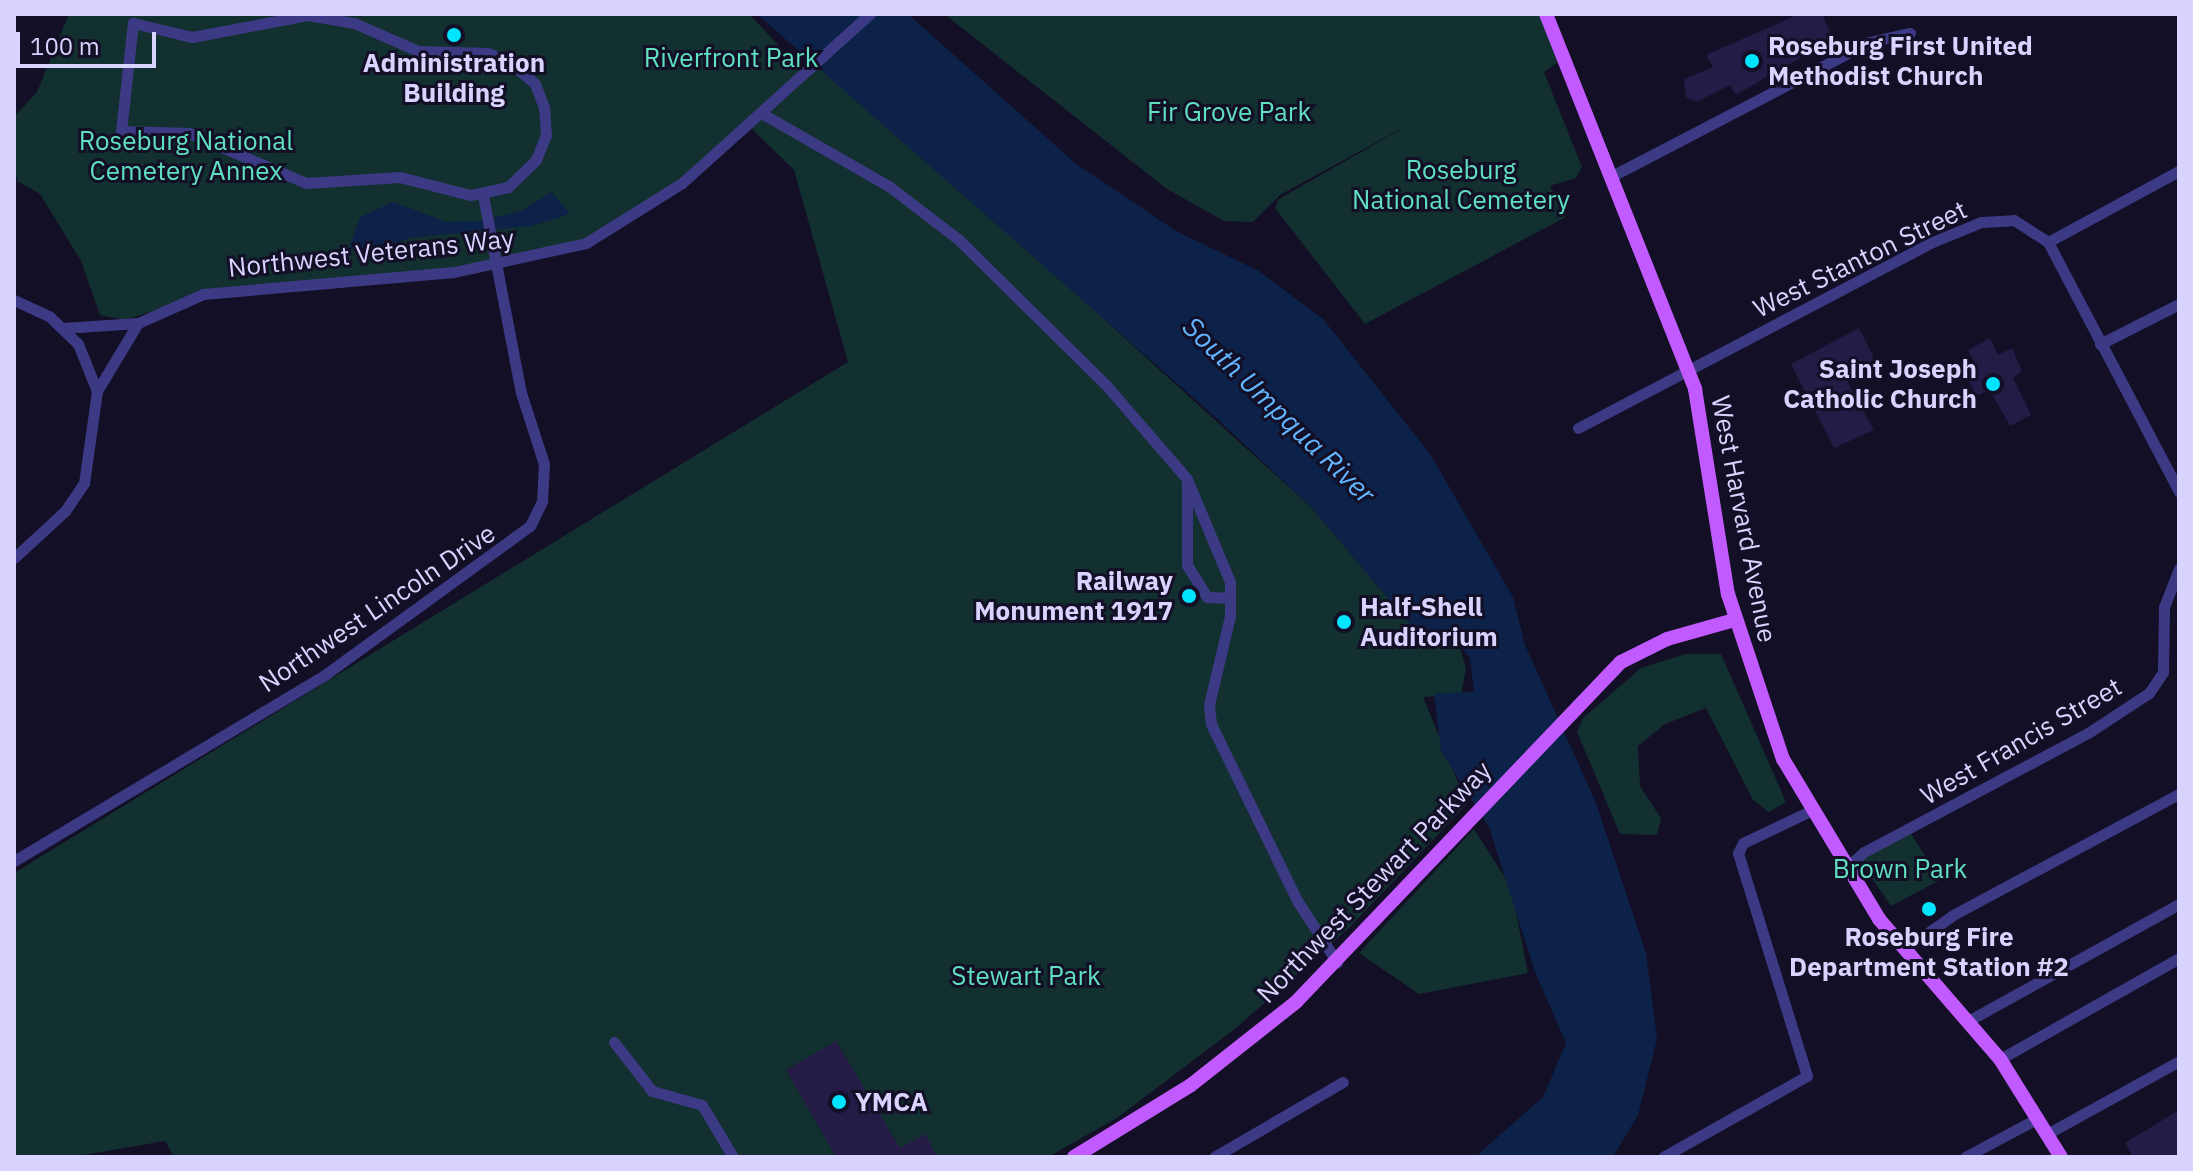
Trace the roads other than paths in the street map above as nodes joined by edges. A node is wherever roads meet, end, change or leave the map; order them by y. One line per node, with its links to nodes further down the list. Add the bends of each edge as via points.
1 (870, 14): 4 (street, Northwest Veterans Way)
2 (1546, 14): 6 (main road, West Harvard Avenue)
3 (1910, 33): 6 (street, via 1869,42)
4 (761, 113): 9 (street, Northwest Veterans Way, via 624,225 586,243); 18 (street, via 890,187 959,240 1106,385)
5 (2178, 174): 8 (street)
6 (1610, 177): 15 (main road, West Harvard Avenue)
7 (483, 195): 7 (street, via 400,177 306,183 189,133 121,131 133,23 192,37 280,17 325,17 418,51 488,53 508,61 538,88 546,135 520,178); 9 (street, Northwest Lincoln Drive)
8 (2048, 242): 14 (street); 15 (street, West Stanton Street, via 2014,220 1981,222)
9 (496, 265): 12 (street, Northwest Veterans Way, via 226,291); 26 (street, Northwest Lincoln Drive, via 521,393 544,464 542,501 530,526 326,674)
10 (14, 300): 13 (street)
11 (2179, 304): 14 (street)
12 (138, 323): 13 (street, Northwest Veterans Way); 16 (street)
13 (63, 328): 16 (street, via 87,360)
14 (2100, 344): 19 (street)
15 (1688, 370): 17 (street, West Stanton Street); 23 (main road, West Harvard Avenue, via 1706,431)
16 (97, 391): 20 (street, via 84,483 65,511)
17 (1578, 428)
18 (1187, 479): 22 (street, via 1227,570); 22 (street, via 1187,565 1207,597)
19 (2179, 492)
20 (14, 558)
21 (2179, 569): 27 (street, West Francis Street, via 2164,607 2163,672 2149,693 2088,733 1864,852)
22 (1230, 598): 31 (street, via 1211,688 1211,724 1298,902)
23 (1734, 620): 25 (main road, West Harvard Avenue, via 1768,724); 31 (main road, Northwest Stewart Parkway, via 1649,646 1610,671)
24 (2179, 794): 29 (street, via 1953,915)
25 (1810, 811): 27 (main road, West Harvard Avenue); 42 (street, via 1743,843 1738,853 1807,1076)
26 (14, 861)
27 (1845, 869): 29 (main road, West Harvard Avenue)
28 (2179, 904): 32 (street)
29 (1905, 949): 32 (main road, West Harvard Avenue)
30 (2179, 958): 34 (street)
31 (1337, 962): 40 (main road, Northwest Stewart Parkway, via 1191,1085)
32 (1968, 1021): 34 (main road, West Harvard Avenue)
33 (614, 1042): 39 (street, via 652,1091 702,1105)
34 (2000, 1059): 37 (main road, West Harvard Avenue)
35 (2179, 1061): 38 (street)
36 (1343, 1082): 41 (street)
37 (2038, 1118): 38 (main road, West Harvard Avenue); 43 (street)
38 (2047, 1134): 44 (main road, West Harvard Avenue)
39 (733, 1157)
40 (1074, 1157)
41 (1214, 1157)
42 (1663, 1157)
43 (1965, 1157)
44 (2061, 1157)

